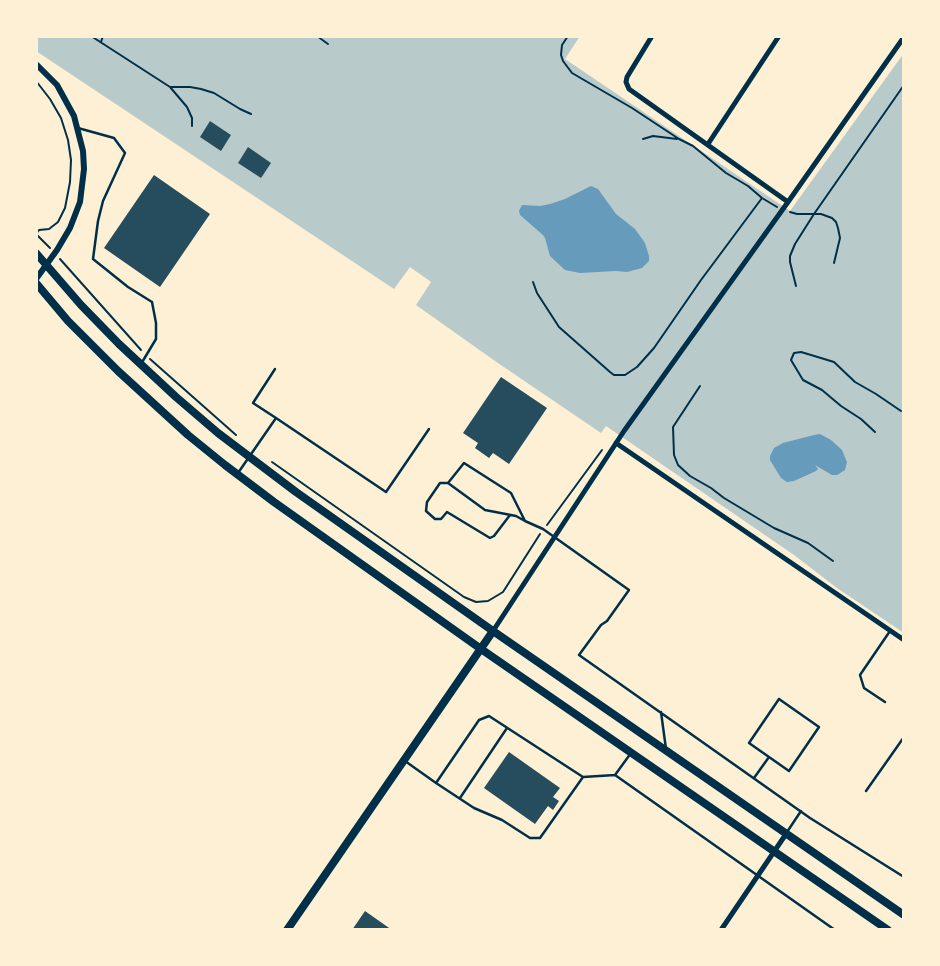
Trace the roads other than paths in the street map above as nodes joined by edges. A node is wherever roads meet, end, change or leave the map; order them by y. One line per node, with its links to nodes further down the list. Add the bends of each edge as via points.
1 (652, 36): 6 (street, via 627,76 629,89)
2 (779, 36): 6 (street)
3 (904, 37): 7 (street)
4 (36, 64): 5 (street, via 56,85)
5 (78, 128): 9 (street, via 84,169 80,202 70,228); 12 (lane, via 114,138 125,153 103,201 93,258 152,302 156,339)
6 (708, 144): 7 (street)
7 (788, 202): 16 (street)
8 (36, 253): 9 (main road)
9 (47, 265): 10 (street); 12 (main road, via 81,306)
10 (36, 279)
11 (36, 283): 18 (main road, via 118,372)
12 (140, 365): 17 (main road)
13 (275, 369): 14 (lane, via 253,403)
14 (276, 418): 15 (lane, via 386,492); 17 (lane)
15 (429, 429)
16 (616, 443): 22 (street); 24 (street)
17 (249, 457): 18 (lane); 23 (main road)
18 (237, 474): 26 (main road)
19 (448, 483): 20 (lane, via 485,510); 20 (lane, via 440,483 427,502 426,511 435,519 441,519 447,512 490,538); 21 (lane, via 464,463 511,493)
20 (510, 515): 21 (lane)
21 (525, 521): 22 (lane)
22 (553, 537): 23 (street); 28 (lane, via 629,590 579,655)
23 (493, 631): 26 (main road); 31 (main road)
24 (890, 631): 25 (street); 27 (lane, via 860,675 864,688)
25 (904, 640)
26 (481, 649): 32 (main road); 34 (main road)
27 (885, 702)
28 (661, 712): 31 (lane); 37 (lane)
29 (507, 728): 36 (lane); 38 (lane, via 489,716 479,720); 40 (lane)
30 (904, 737): 39 (lane)
31 (666, 751): 42 (main road)
32 (630, 753): 35 (lane); 43 (main road)
33 (769, 756): 33 (lane, via 789,771 819,727 779,700 749,743); 37 (lane)
34 (404, 760): 38 (lane); 47 (main road)
35 (615, 775): 36 (lane); 44 (lane)
36 (582, 777): 40 (lane, via 540,838 530,838)
37 (754, 778): 41 (lane)
38 (436, 783): 40 (lane)
39 (866, 791)
40 (460, 798)
41 (801, 811): 42 (lane); 45 (lane)
42 (786, 834): 43 (street); 46 (main road)
43 (774, 852): 44 (street); 50 (main road)
44 (758, 877): 48 (street); 49 (lane)
45 (904, 877)
46 (904, 915)
47 (288, 930)
48 (722, 930)
49 (835, 930)
50 (888, 930)

